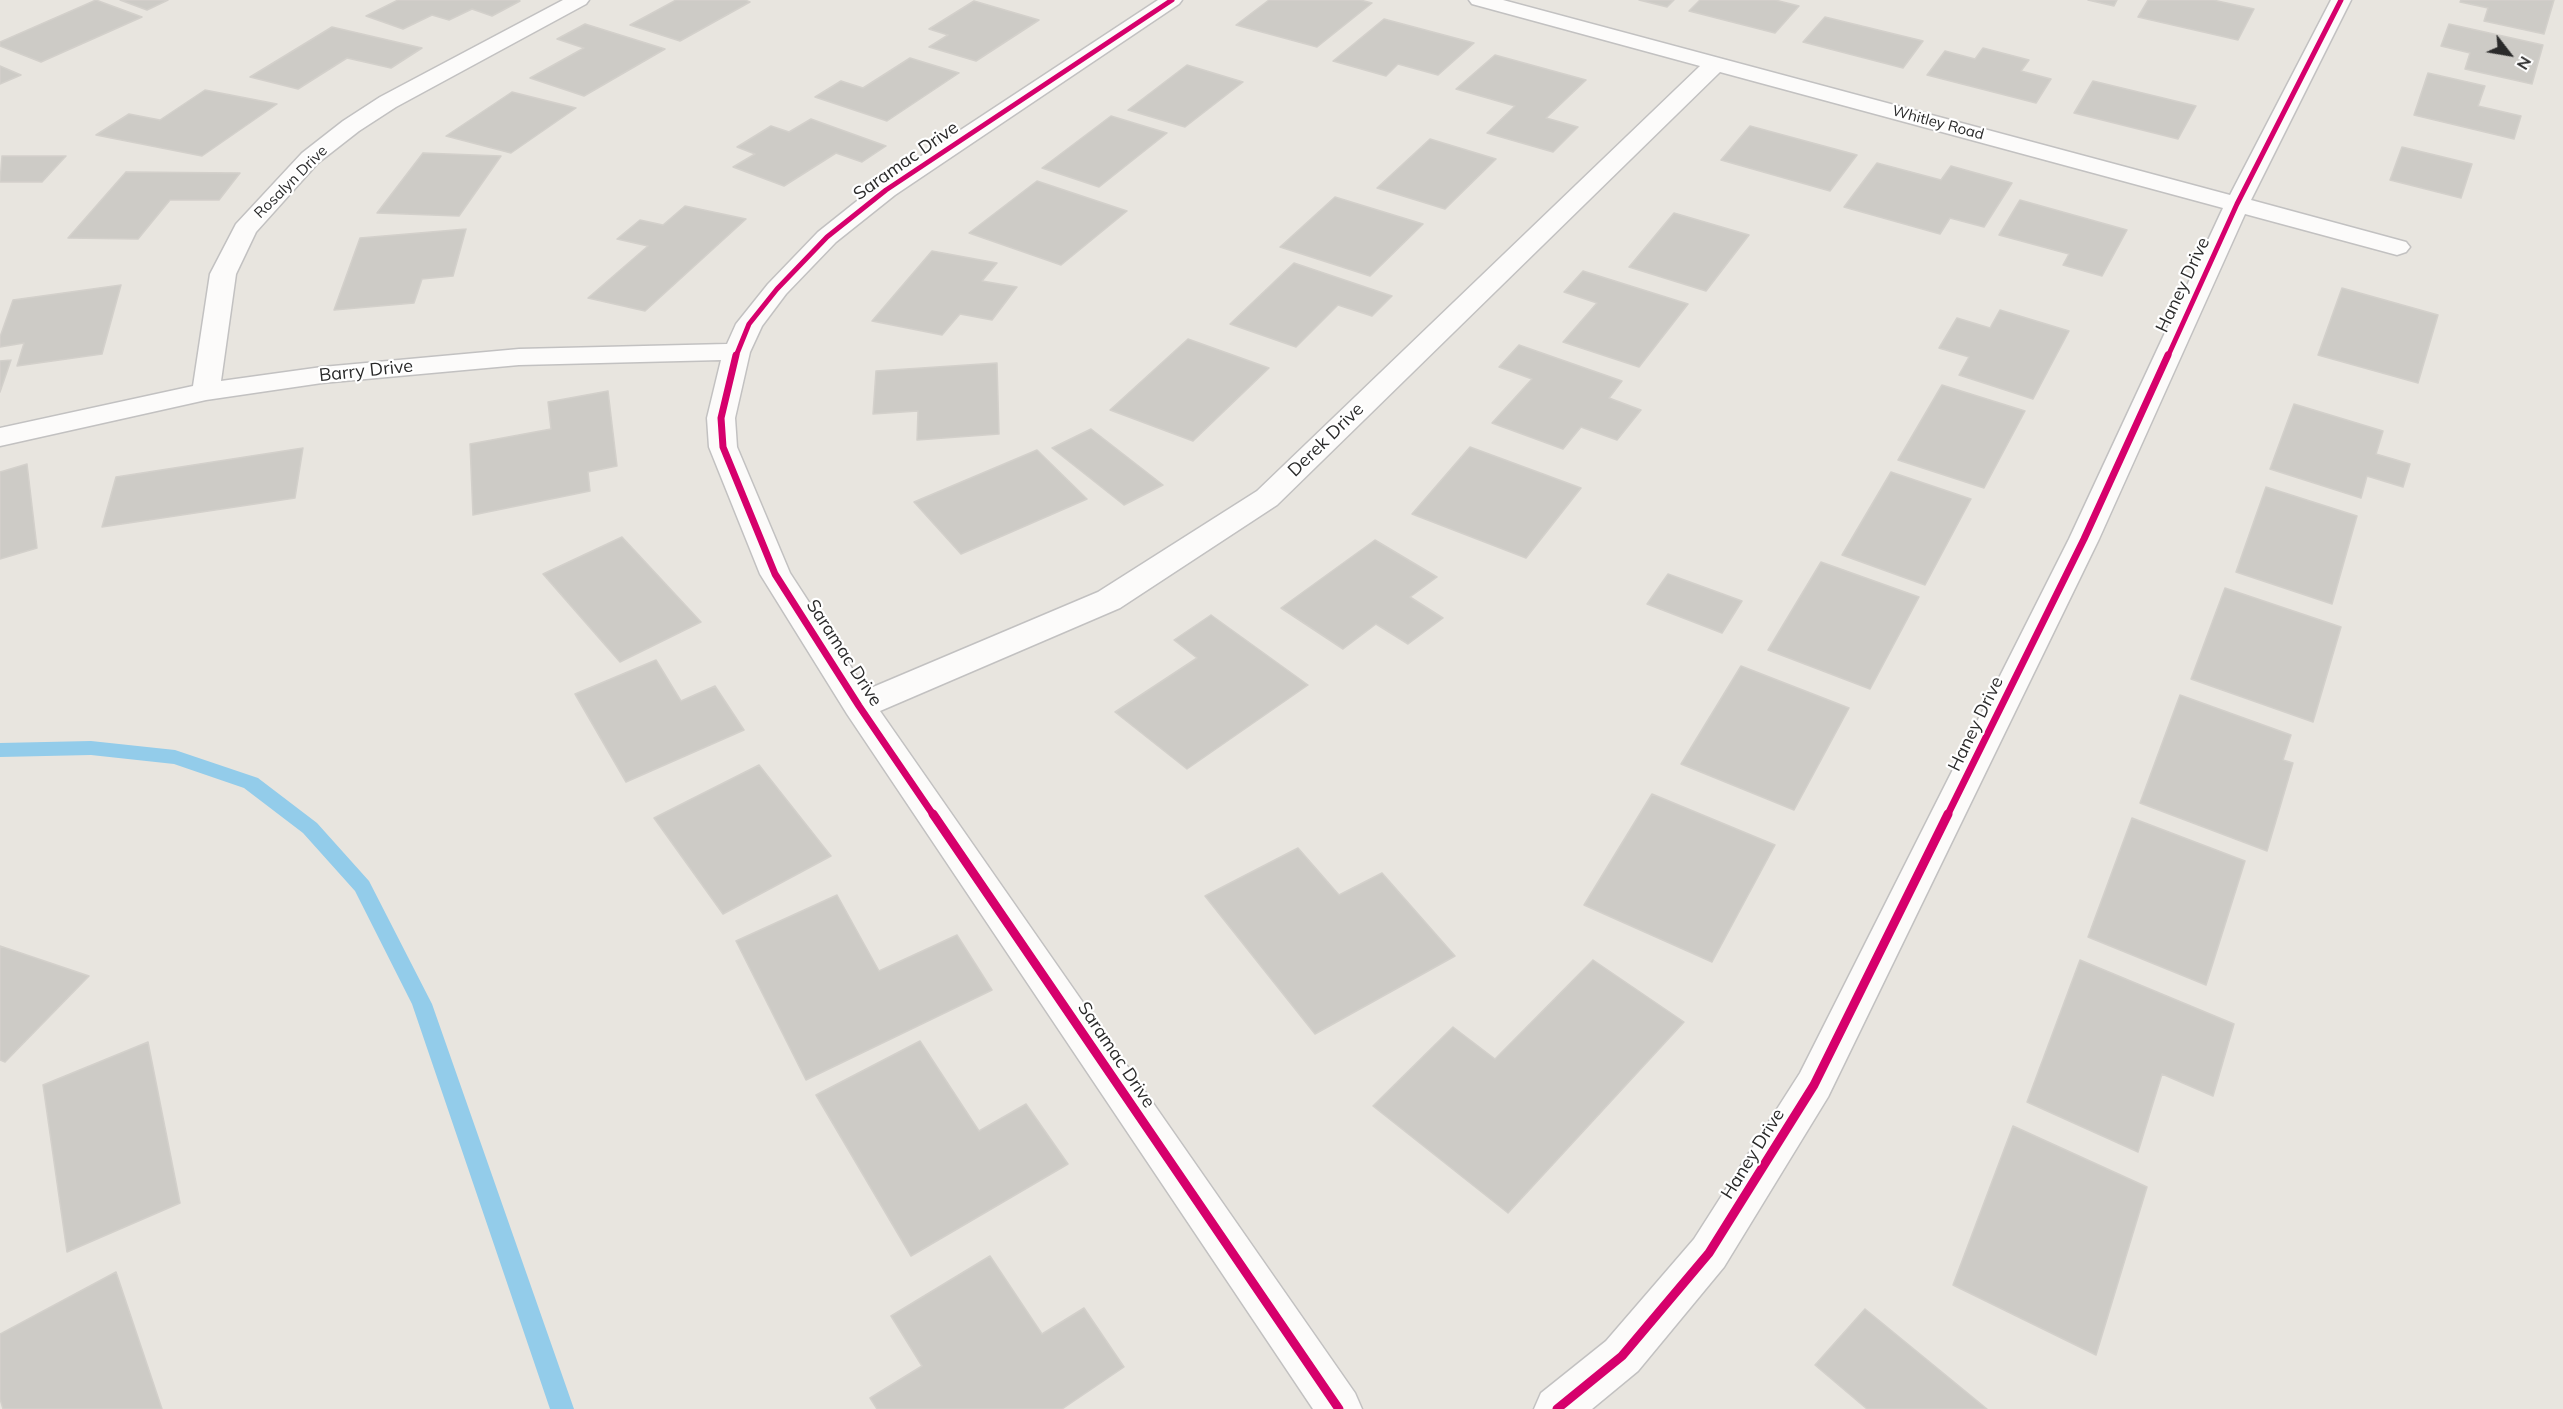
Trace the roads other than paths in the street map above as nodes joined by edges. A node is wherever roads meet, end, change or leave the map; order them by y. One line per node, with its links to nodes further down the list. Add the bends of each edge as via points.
1 (579, 0): 9 (street, Rosalyn Drive, via 388,102 310,158 245,229 223,274)
2 (1172, 0): 8 (street, Saramac Drive, via 886,190 827,237 748,324)
3 (1479, 0): 5 (street, Whitley Road)
4 (2341, 0): 6 (street, Haney Drive)
5 (1715, 64): 6 (street, Whitley Road); 11 (street, Derek Drive, via 1267,498 1110,600)
6 (2237, 204): 7 (street, Whitley Road); 13 (street, Haney Drive, via 2084,539 1814,1085 1709,1253 1622,1356)
7 (2397, 247)
8 (737, 352): 9 (street, Barry Drive, via 595,354 429,364); 11 (street, Saramac Drive, via 721,418 723,447 775,574)
9 (206, 392): 10 (street, Barry Drive)
10 (0, 437)
11 (860, 706): 12 (street, Saramac Drive)
12 (1339, 1409)
13 (1557, 1409)

